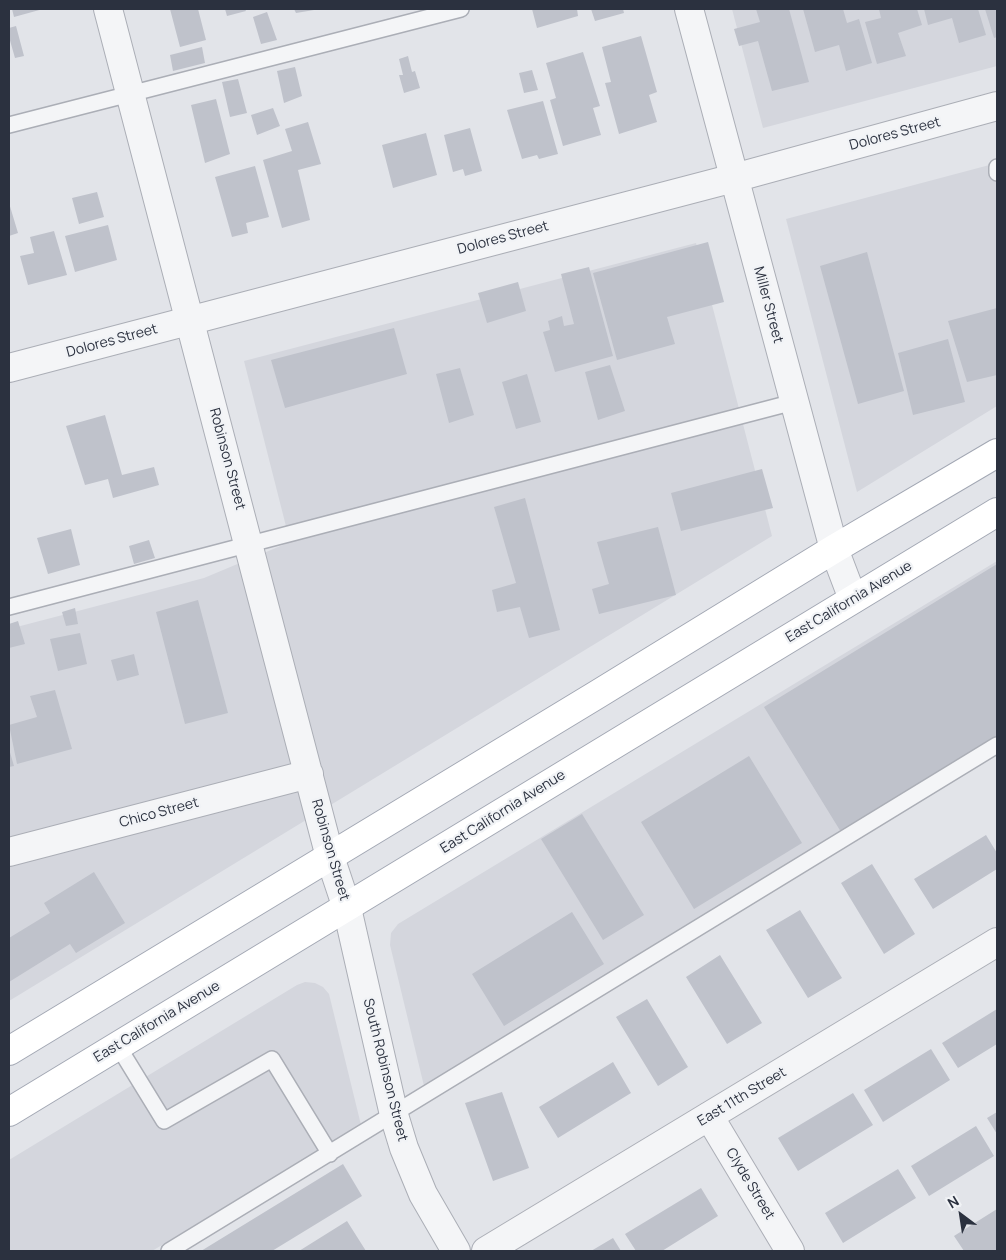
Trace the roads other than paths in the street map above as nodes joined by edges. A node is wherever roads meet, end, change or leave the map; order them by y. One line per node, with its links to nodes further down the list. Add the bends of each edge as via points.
1 (108, 9): 4 (street, Robinson Street)
2 (461, 9): 4 (lane)
3 (690, 9): 9 (street, Miller Street)
4 (130, 92): 6 (lane); 10 (street, Robinson Street)
5 (997, 106): 9 (street, Dolores Street)
6 (9, 125)
7 (997, 167): 8 (lane)
8 (997, 173)
9 (734, 178): 10 (street, Dolores Street); 12 (street, Miller Street)
10 (190, 320): 11 (street, Dolores Street); 15 (street, Robinson Street)
11 (9, 368)
12 (794, 402): 15 (lane); 16 (street, Miller Street)
13 (997, 453): 16 (main road)
14 (997, 512): 17 (main road, East California Avenue)
15 (249, 545): 18 (lane); 20 (street, Robinson Street)
16 (834, 549): 17 (street, Miller Street); 22 (main road)
17 (853, 600): 23 (main road, East California Avenue)
18 (9, 607)
19 (997, 745): 28 (lane)
20 (309, 774): 21 (street, Chico Street); 22 (street, Robinson Street)
21 (9, 852)
22 (330, 857): 23 (street, Robinson Street); 26 (main road)
23 (347, 908): 25 (main road, East California Avenue); 28 (street, South Robinson Street)
24 (997, 942): 29 (street, East 11th Street)
25 (118, 1046): 27 (main road, East California Avenue); 30 (lane, via 164,1121 272,1059)
26 (9, 1052)
27 (9, 1112)
28 (394, 1115): 30 (lane); 32 (street, South Robinson Street, via 423,1194)
29 (709, 1116): 33 (street, East 11th Street); 34 (street, Clyde Street)
30 (330, 1154): 31 (lane)
31 (169, 1251)
32 (456, 1251)
33 (486, 1251)
34 (790, 1251)

